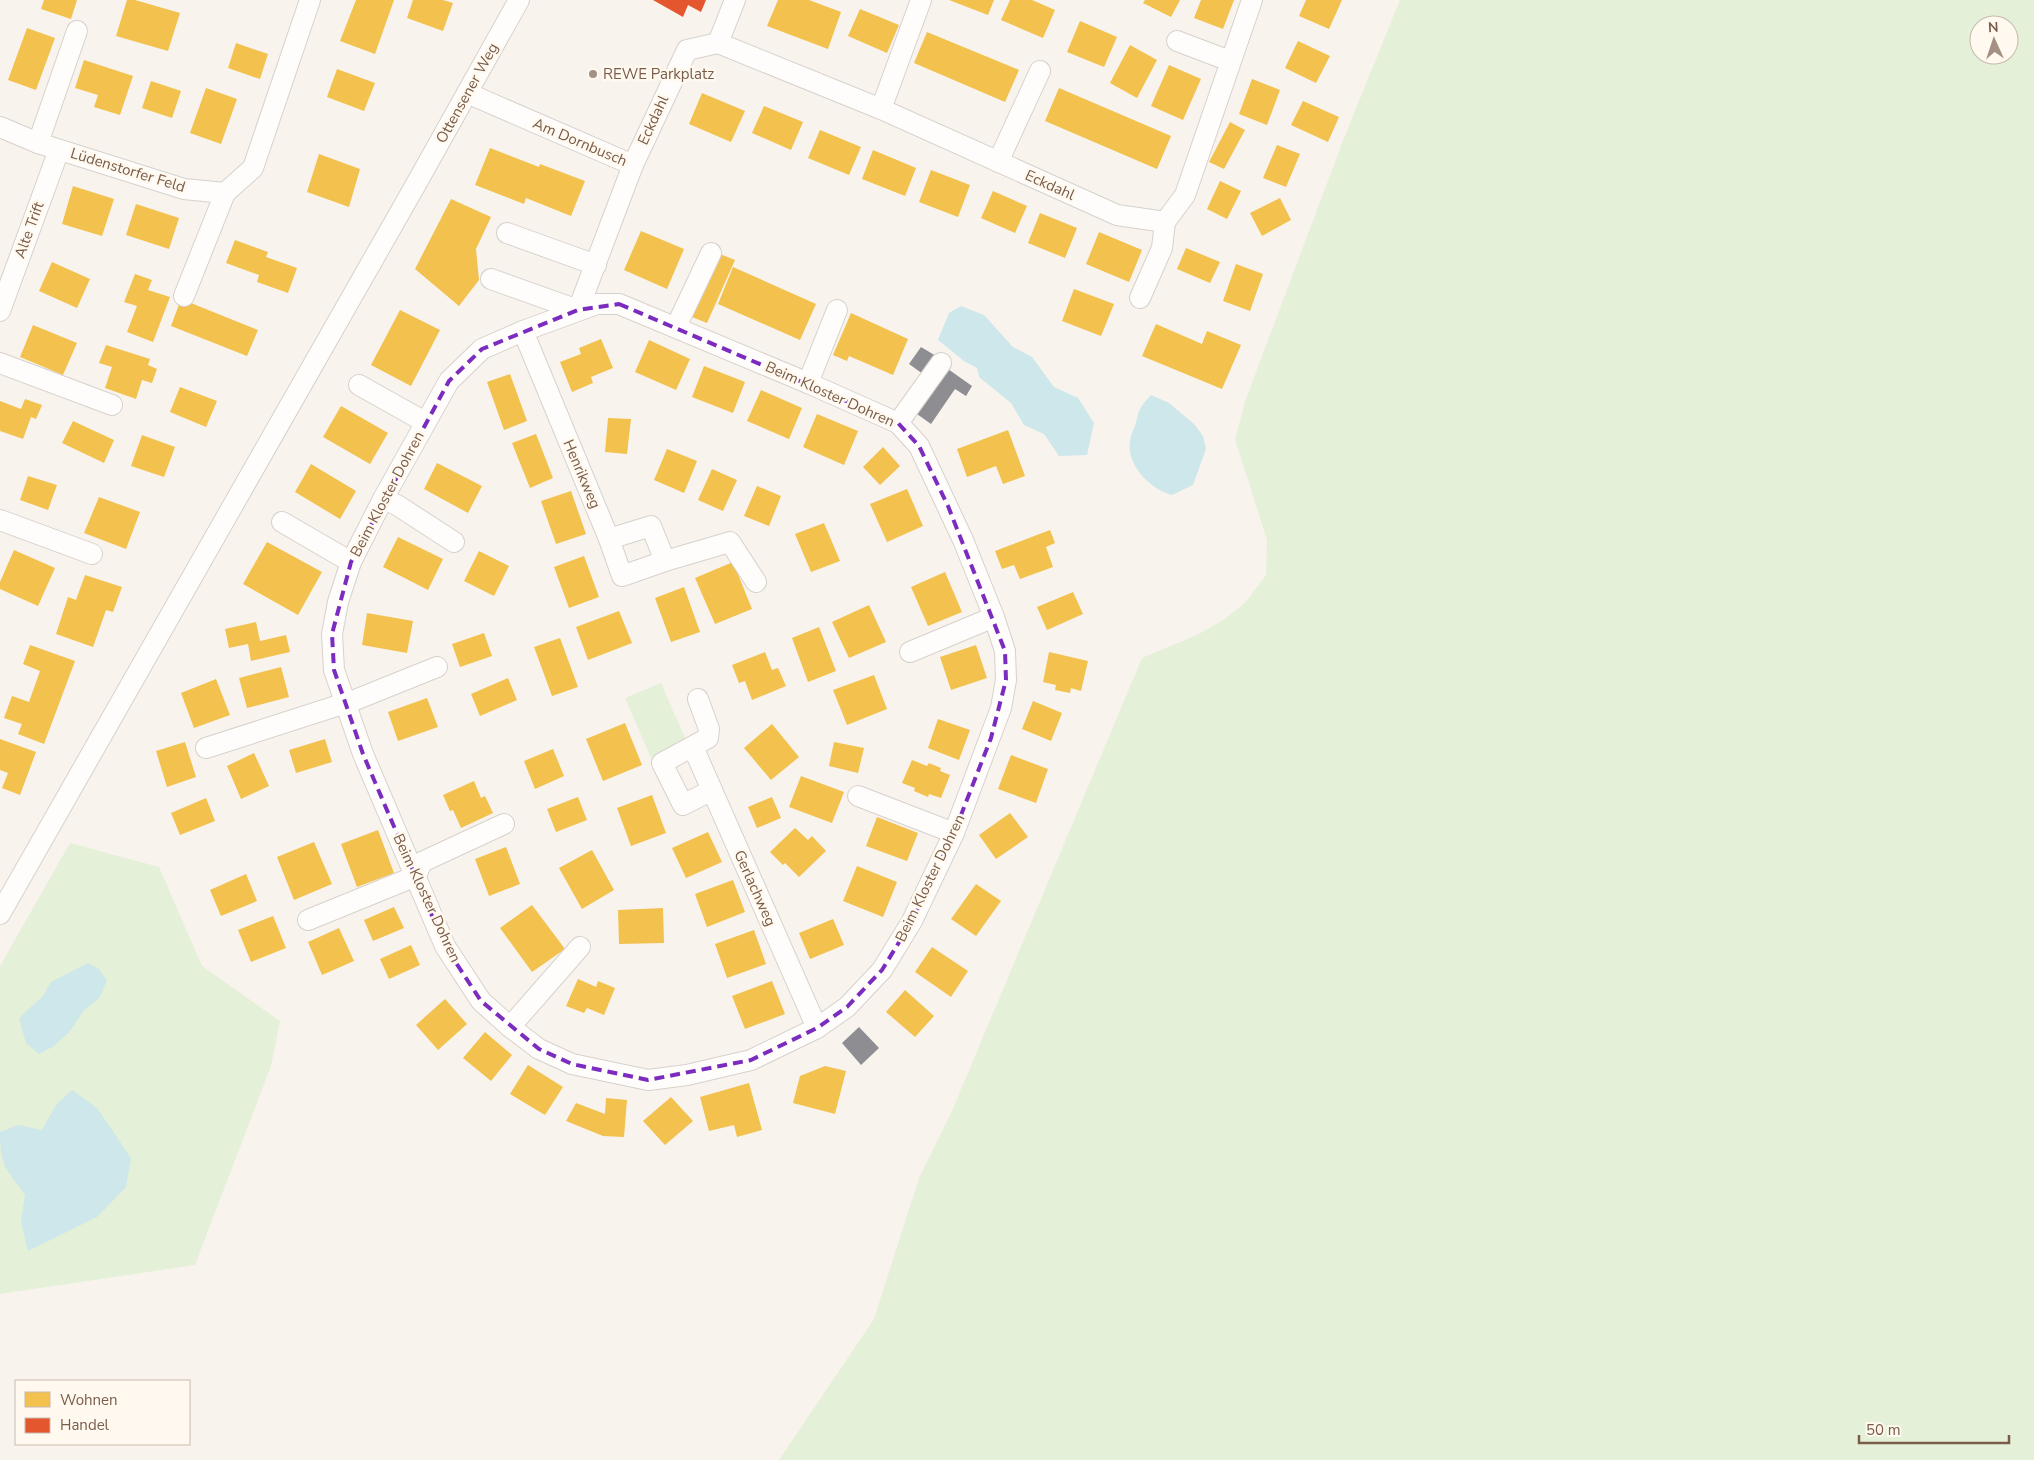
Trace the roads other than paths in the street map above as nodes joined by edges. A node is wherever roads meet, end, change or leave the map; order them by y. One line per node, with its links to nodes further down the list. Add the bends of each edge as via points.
1 (310, 0): 18 (street, via 253,168)
2 (519, 0): 11 (street, Ottensener Weg)
3 (735, 0): 8 (street)
4 (921, 0): 12 (street)
5 (1252, 0): 9 (street)
6 (78, 31): 14 (street)
7 (1178, 41): 9 (street)
8 (718, 43): 12 (street, Eckdahl); 17 (street, Eckdahl, via 687,50)
9 (1230, 61): 19 (street, via 1185,195)
10 (1040, 71): 16 (street)
11 (467, 93): 17 (street, Am Dornbusch); 59 (street, Ottensener Weg)
12 (881, 109): 16 (street, Eckdahl)
13 (0, 128): 14 (street, Lüdenstorfer Feld)
14 (38, 143): 15 (street, Lüdenstorfer Feld)
15 (59, 150): 18 (street, Lüdenstorfer Feld, via 184,189); 26 (street, Alte Trift)
16 (998, 162): 19 (street, Eckdahl, via 1117,215)
17 (633, 165): 22 (street, Am Dornbusch)
18 (225, 193): 24 (street)
19 (1165, 222): 25 (street, via 1162,248)
20 (508, 233): 22 (street)
21 (710, 253): 29 (street)
22 (596, 265): 27 (street, Am Dornbusch)
23 (491, 279): 27 (street)
24 (184, 296)
25 (1140, 298)
26 (2, 299)
27 (578, 310): 29 (street, Beim Kloster Dohren, via 597,304 618,304); 30 (street, Beim Kloster Dohren)
28 (837, 310): 33 (street)
29 (676, 327): 33 (street, Beim Kloster Dohren)
30 (522, 331): 36 (street, Beim Kloster Dohren, via 482,349 449,381); 41 (street, Henrikweg)
31 (0, 363): 35 (street)
32 (941, 364): 37 (street)
33 (808, 383): 37 (street, Beim Kloster Dohren)
34 (359, 385): 36 (street)
35 (112, 405)
36 (425, 422): 38 (street, Beim Kloster Dohren)
37 (898, 423): 47 (street, Beim Kloster Dohren, via 919,446)
38 (383, 499): 42 (street, via 397,504); 45 (street, Beim Kloster Dohren)
39 (0, 520): 43 (street)
40 (282, 522): 45 (street)
41 (609, 540): 44 (street, via 652,526); 44 (street, Henrikweg, via 622,576)
42 (454, 542)
43 (92, 554)
44 (665, 561): 46 (street, via 730,542)
45 (351, 562): 51 (street, Beim Kloster Dohren, via 332,634 334,670)
46 (756, 582)
47 (994, 616): 48 (street); 57 (street, Beim Kloster Dohren, via 1005,651 1006,680 1002,708)
48 (910, 652)
49 (437, 667): 51 (street)
50 (698, 699): 52 (street, via 709,729 708,738)
51 (345, 703): 53 (street); 58 (street, Beim Kloster Dohren, via 363,754)
52 (693, 747): 54 (street, Gerlachweg); 54 (street, via 662,762 683,805)
53 (206, 748)
54 (712, 790): 63 (street, Gerlachweg)
55 (858, 796): 57 (street)
56 (504, 824): 58 (street, via 422,862)
57 (954, 833): 63 (street, Beim Kloster Dohren, via 912,921 882,970 847,1007)
58 (416, 876): 60 (street); 62 (street, Beim Kloster Dohren, via 445,946 460,971 481,1001)
59 (0, 914)
60 (308, 920)
61 (580, 947): 62 (street)
62 (510, 1027): 63 (street, Beim Kloster Dohren, via 539,1049 572,1064 648,1080 687,1075 751,1060)
63 (817, 1028)

